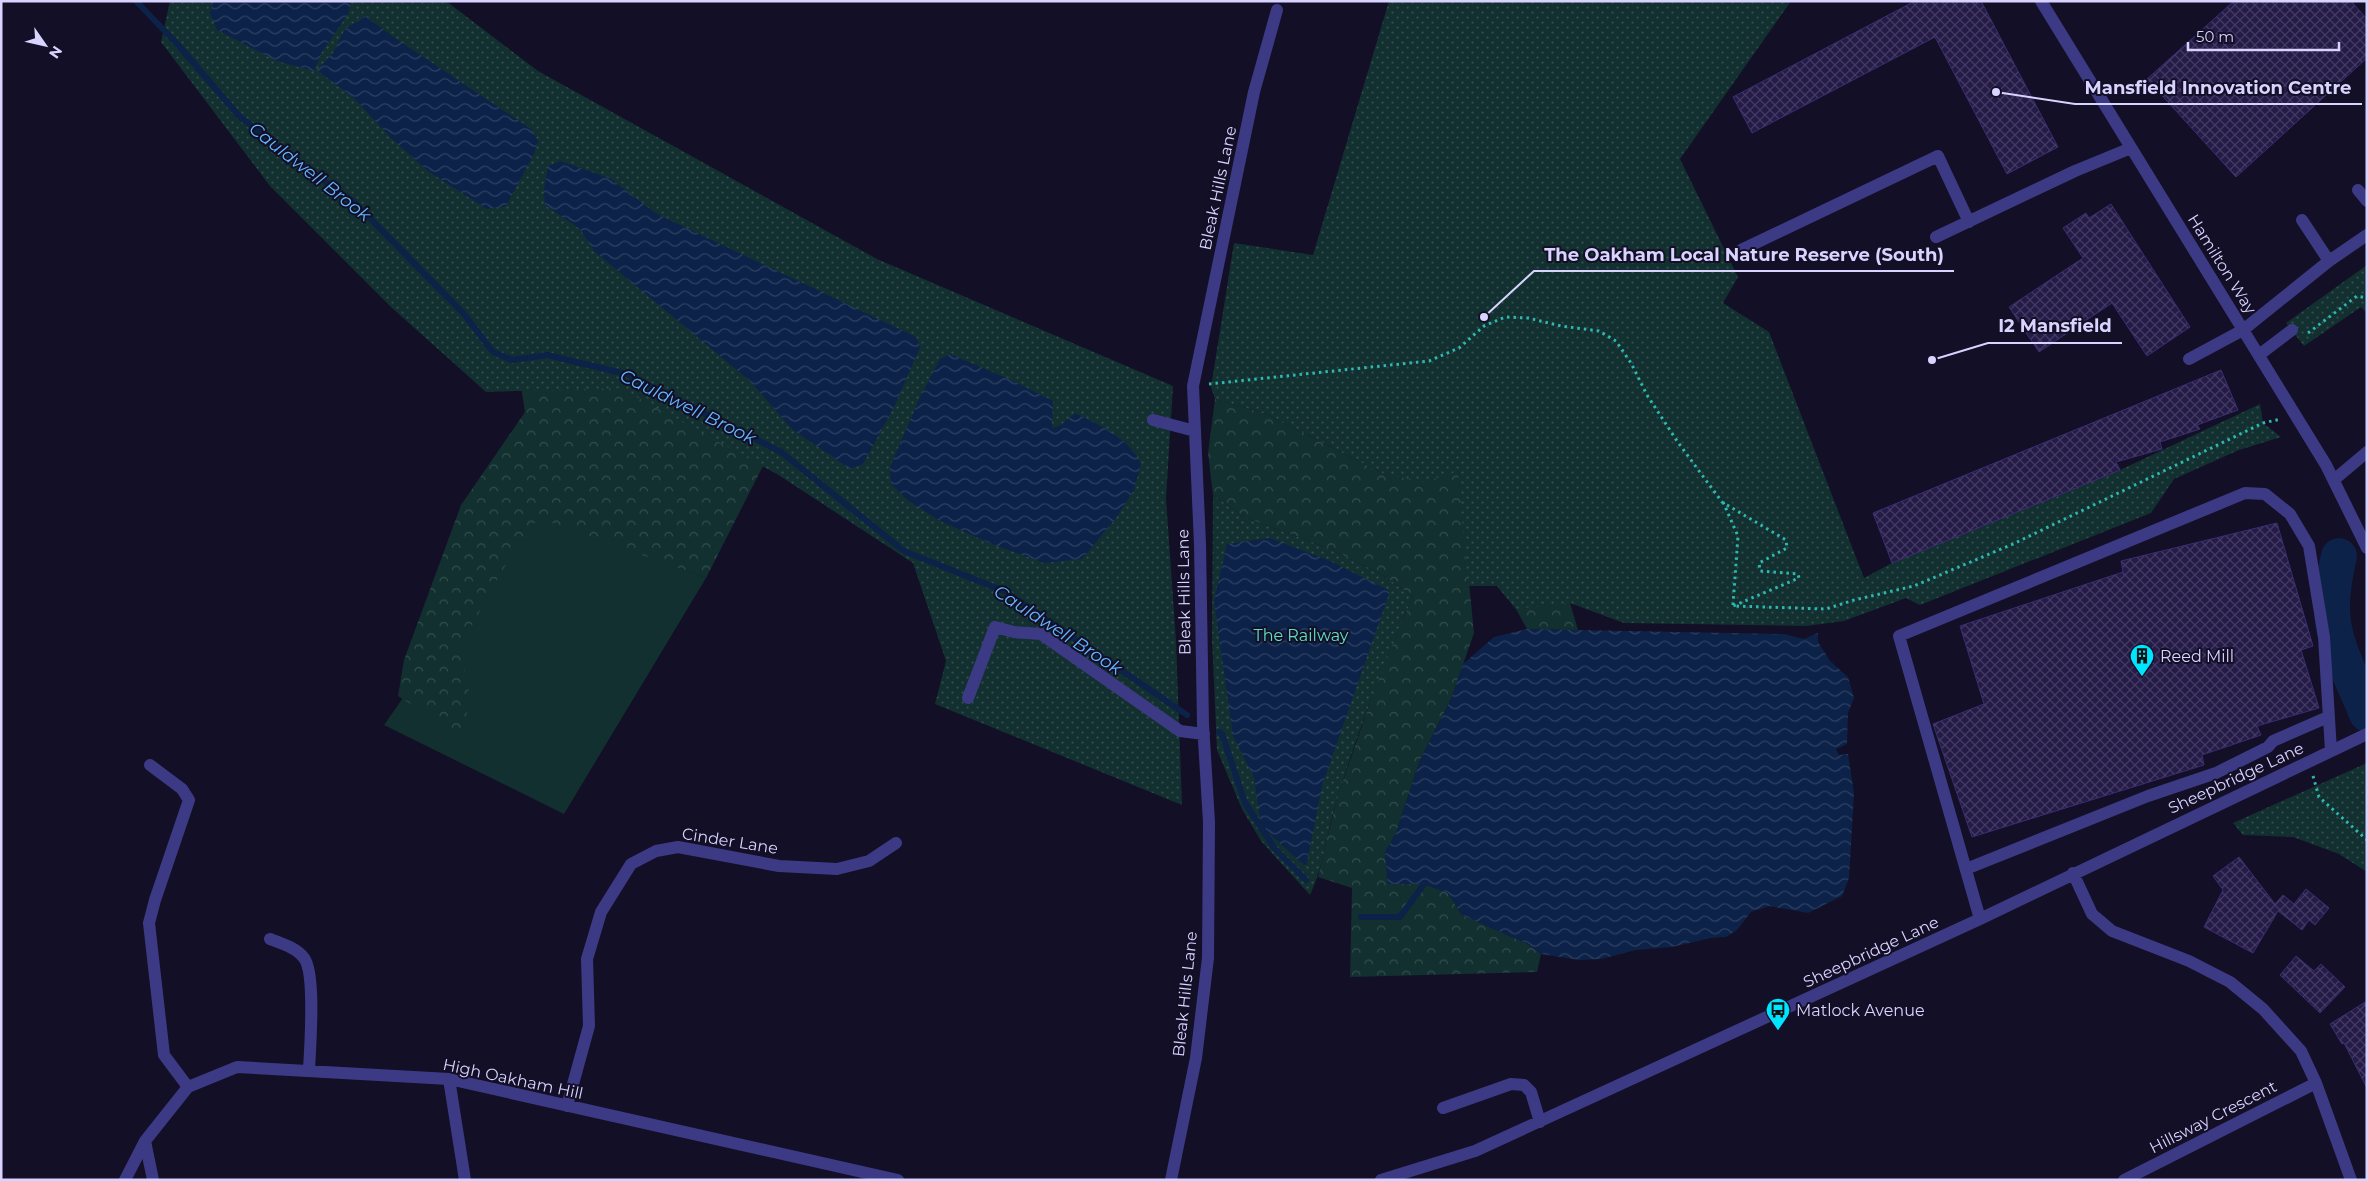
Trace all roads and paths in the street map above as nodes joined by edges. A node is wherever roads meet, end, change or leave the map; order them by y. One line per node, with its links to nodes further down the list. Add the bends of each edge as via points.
1 (2041, 1): 3 (street, Hamilton Way)
2 (1277, 10): 18 (street, Bleak Hills Lane, via 1254,92)
3 (2131, 148): 7 (street); 13 (street, Hamilton Way)
4 (2358, 190): 5 (street)
5 (2367, 201)
6 (2302, 220): 11 (street)
7 (1969, 222): 9 (street); 10 (street, via 1938,156)
8 (2367, 235): 11 (street)
9 (1936, 237)
10 (1741, 250)
11 (2329, 261): 13 (street)
12 (2367, 298): 15 (path, via 2357,296)
13 (2243, 330): 16 (street, Hamilton Way); 17 (street)
14 (2292, 330): 16 (street)
15 (2306, 334)
16 (2259, 355): 19 (street, Hamilton Way)
17 (2189, 359)
18 (1192, 386): 21 (street, Bleak Hills Lane); 24 (path, via 1429,361 1459,348 1484,326 1505,317 1599,331 1616,341 1677,441)
19 (2296, 416): 23 (street, Hamilton Way); 26 (path, via 2263,423 2012,544 1914,586 1826,610)
20 (1153, 420): 21 (street)
21 (1195, 431): 29 (street, Bleak Hills Lane)
22 (2367, 452): 23 (street)
23 (2335, 479): 25 (street, Hamilton Way)
24 (1722, 502): 26 (path, via 1738,536); 26 (path, via 1786,540 1787,548 1759,563 1760,571 1798,574 1799,578)
25 (2367, 548)
26 (1733, 606)
27 (968, 698): 29 (street, via 995,626 1014,632 1042,634 1180,731)
28 (2328, 717): 31 (street); 36 (street, via 2273,741 2268,747 2216,773 2148,796); 36 (street, via 2324,637 2309,546 2290,514 2265,494 2245,493 1899,636)
29 (1204, 734): 52 (street, Bleak Hills Lane, via 1209,822 1208,958 1196,1058)
30 (2361, 737): 31 (street, Sheepbridge Lane)
31 (2331, 751): 32 (street, Sheepbridge Lane)
32 (2309, 761): 34 (path, via 2318,798); 37 (street, Sheepbridge Lane)
33 (150, 765): 43 (street, via 182,789 189,800 149,923 164,1055)
34 (2367, 840)
35 (896, 843): 44 (street, Cinder Lane, via 869,861 837,869 779,866 678,847 656,850 631,864 602,912 587,960 589,1026)
36 (1966, 869): 38 (street)
37 (2073, 873): 38 (street, Sheepbridge Lane); 42 (street, via 2092,914 2112,931 2189,961 2230,982 2263,1009 2301,1051)
38 (1980, 919): 46 (street, Sheepbridge Lane)
39 (270, 939): 40 (street, via 306,959 310,983)
40 (309, 1070): 41 (street, High Oakham Hill); 43 (street, High Oakham Hill, via 237,1067)
41 (449, 1080): 44 (street, High Oakham Hill); 50 (street)
42 (2316, 1083): 54 (street, Hillsway Crescent); 55 (street)
43 (188, 1087): 47 (street, High Oakham Hill)
44 (567, 1106): 51 (street, High Oakham Hill)
45 (1443, 1108): 46 (street, via 1511,1084 1524,1085 1530,1092)
46 (1540, 1122): 53 (street, Sheepbridge Lane, via 1474,1151)
47 (145, 1141): 48 (street, High Oakham Hill); 49 (street)
48 (125, 1180)
49 (153, 1180)
50 (465, 1180)
51 (898, 1180)
52 (1171, 1180)
53 (1380, 1180)
54 (2124, 1180)
55 (2351, 1180)

